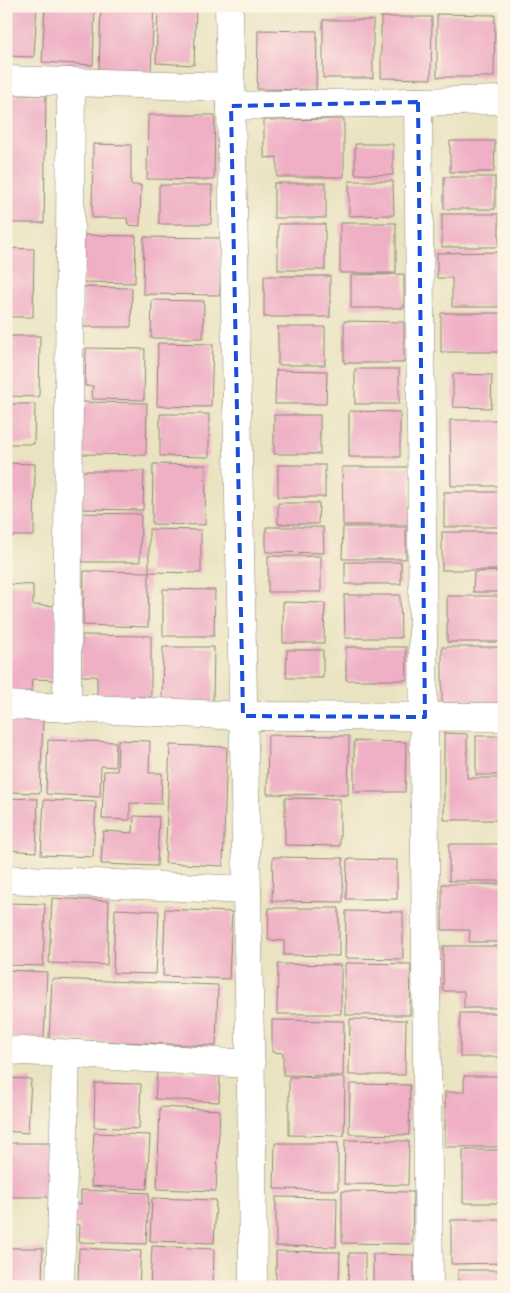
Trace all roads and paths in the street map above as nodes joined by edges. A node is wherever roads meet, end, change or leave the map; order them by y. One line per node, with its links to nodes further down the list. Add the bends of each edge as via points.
1 (229, 6): 4 (street)
2 (6, 80): 3 (street)
3 (71, 82): 4 (street); 8 (street)
4 (231, 96): 6 (street); 9 (street)
5 (504, 100): 6 (street)
6 (418, 102): 10 (street)
7 (6, 706): 8 (street)
8 (68, 708): 9 (street)
9 (243, 716): 10 (street); 13 (street)
10 (425, 717): 11 (street); 19 (street)
11 (504, 717)
12 (6, 879): 13 (street)
13 (247, 890): 16 (street)
14 (6, 1050): 15 (street)
15 (66, 1054): 16 (street); 17 (street)
16 (250, 1064): 18 (street)
17 (60, 1287)
18 (253, 1287)
19 (430, 1287)

